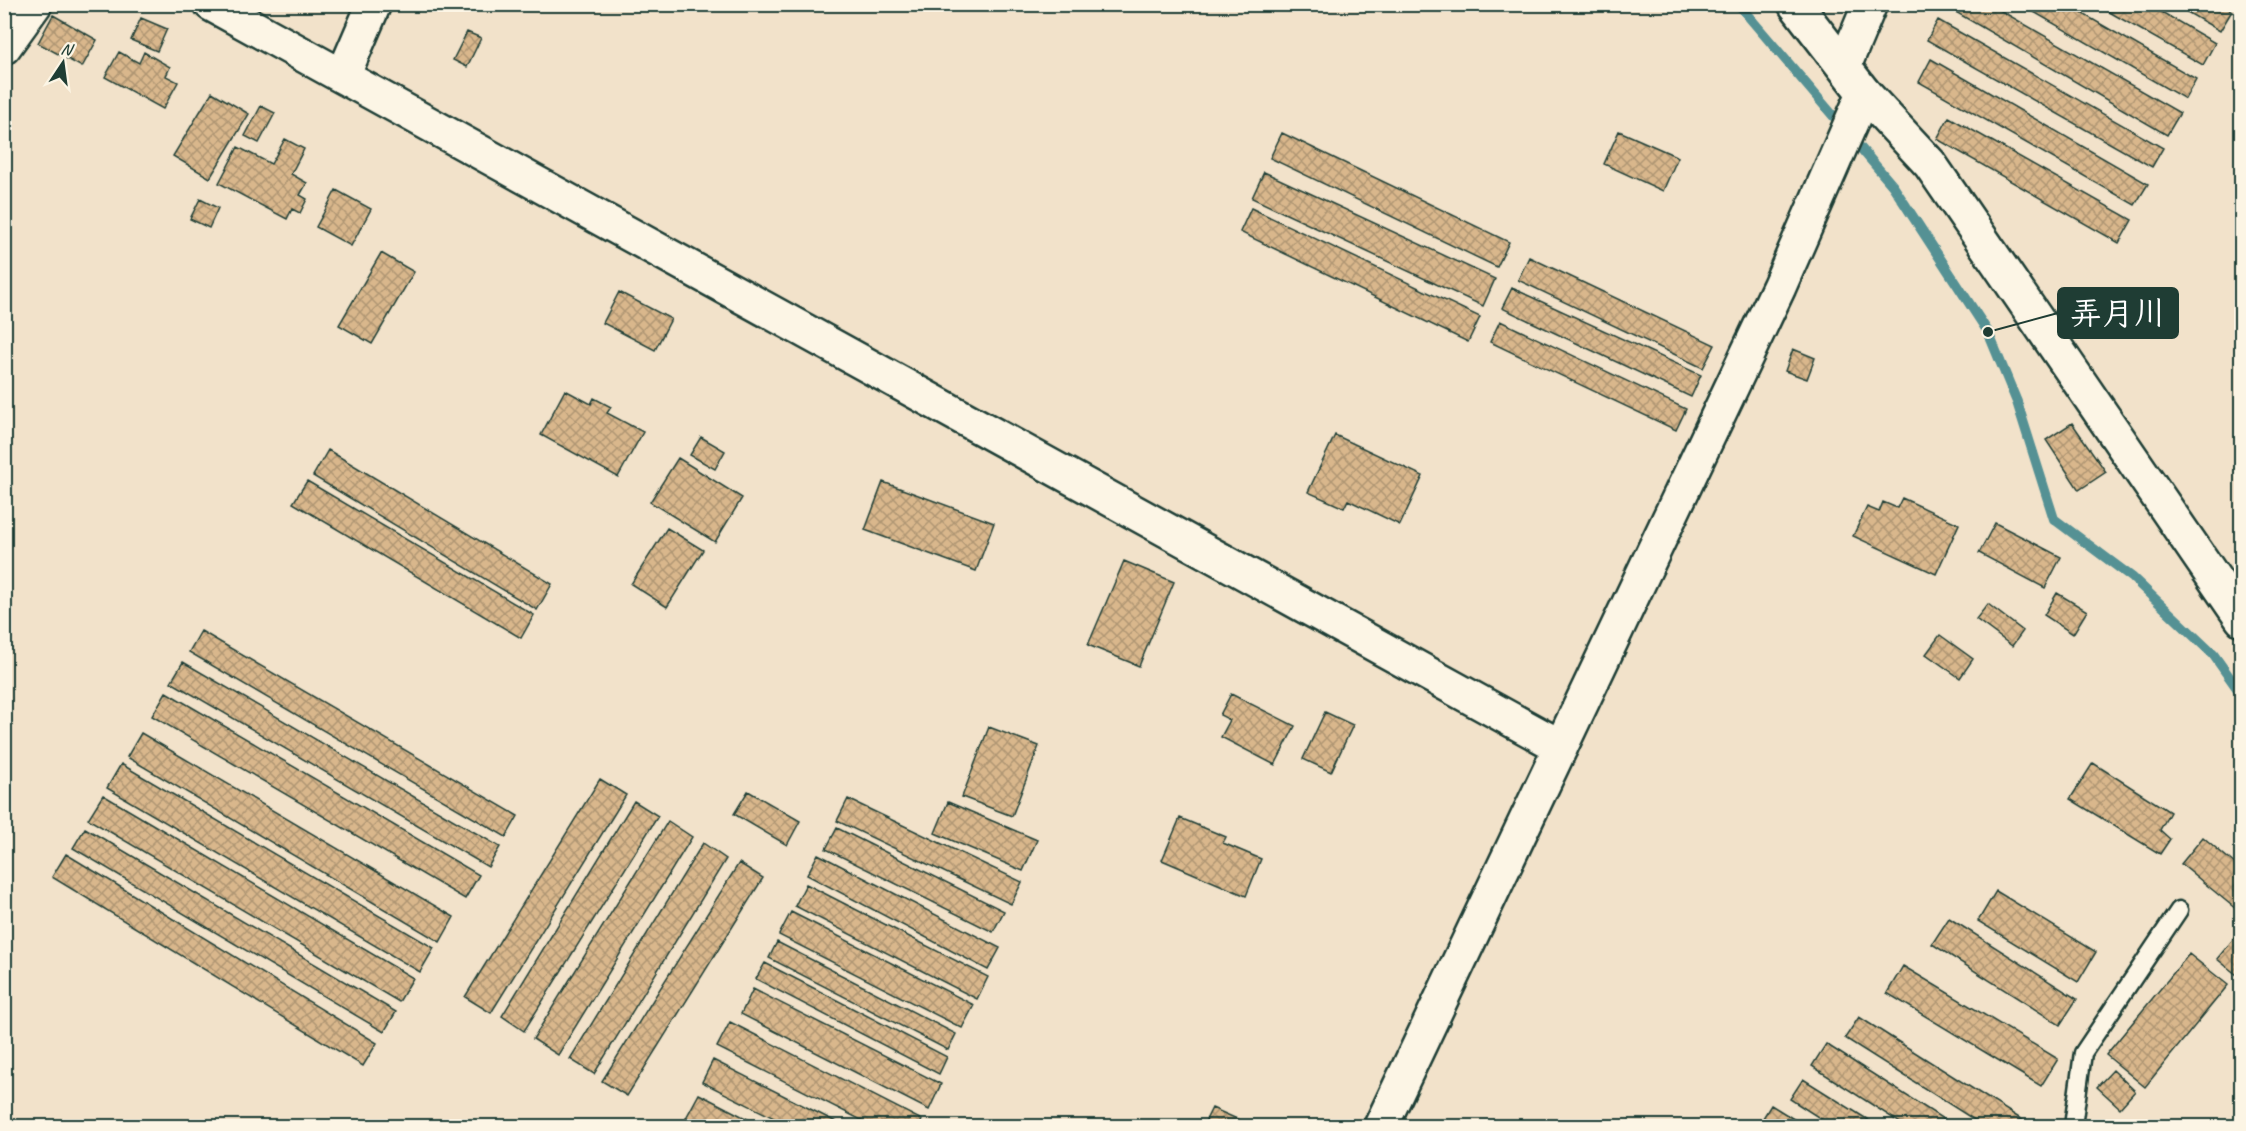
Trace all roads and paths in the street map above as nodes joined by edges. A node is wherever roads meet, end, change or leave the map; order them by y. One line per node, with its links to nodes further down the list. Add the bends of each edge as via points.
1 (35, 4): 6 (street)
2 (211, 4): 8 (street)
3 (374, 4): 8 (street)
4 (1795, 4): 7 (street)
5 (1870, 4): 7 (street)
6 (4, 47)
7 (1844, 66): 9 (street)
8 (343, 76): 11 (street)
9 (1864, 93): 10 (street, via 1930,164); 11 (street, via 1779,287)
10 (2241, 619)
11 (1561, 747): 13 (street)
12 (2179, 910): 14 (lane, via 2083,1053)
13 (1381, 1126)
14 (2073, 1126)

